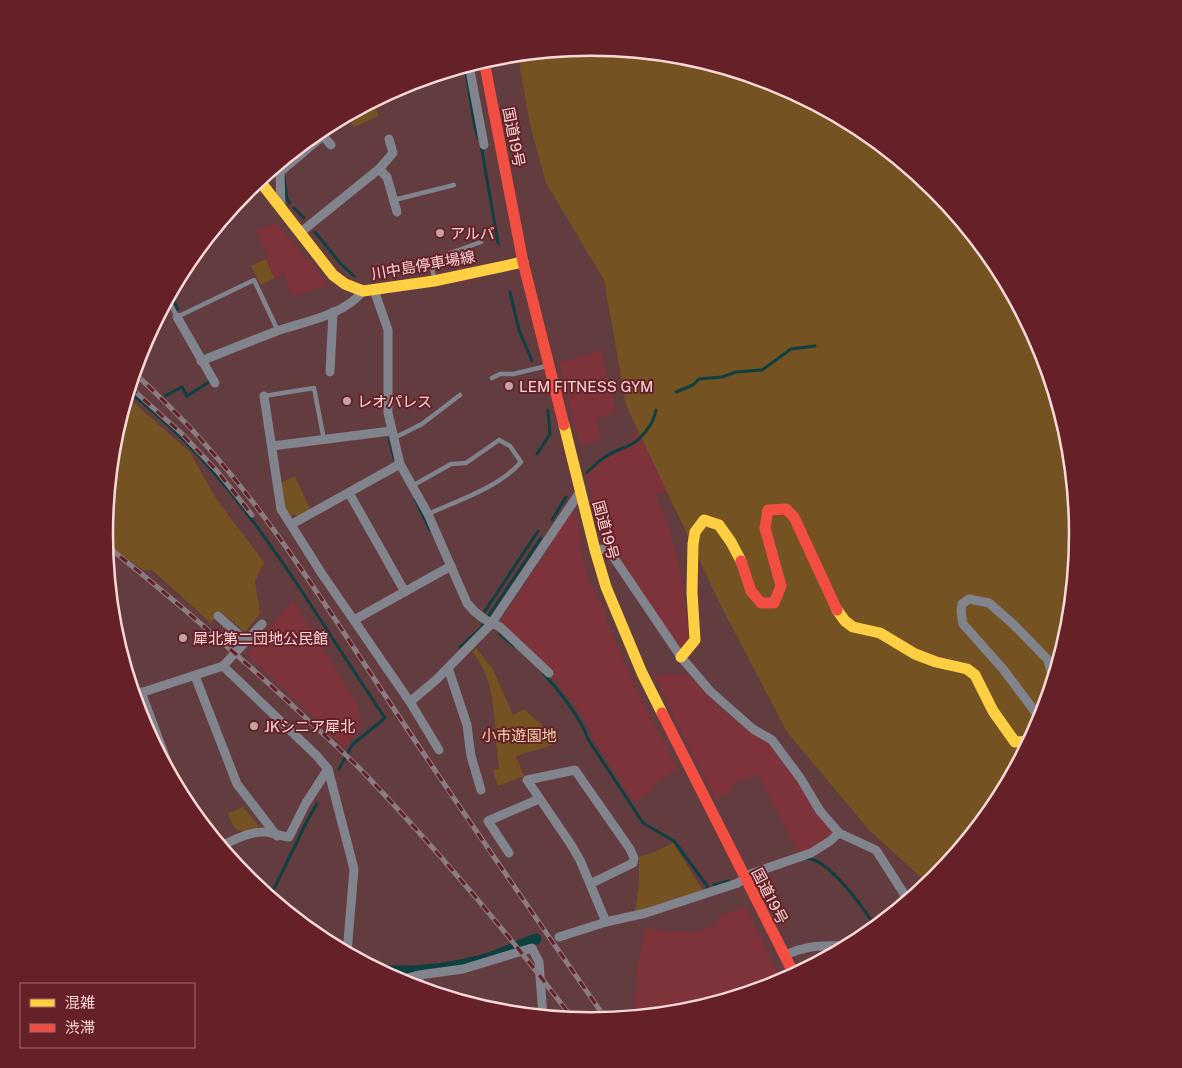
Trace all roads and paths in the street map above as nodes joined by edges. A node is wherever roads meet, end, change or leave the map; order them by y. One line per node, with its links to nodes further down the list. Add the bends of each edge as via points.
1 (485, 68): 16 (main road, 国道19号)
2 (471, 72): 6 (street)
3 (325, 138): 5 (street)
4 (388, 139): 7 (street, via 393,153)
5 (331, 145)
6 (484, 145)
7 (379, 169): 11 (street, via 386,177); 14 (street)
8 (278, 173): 12 (street)
9 (454, 185): 11 (lane)
10 (264, 186): 12 (main road, 川中島停車場線)
11 (394, 200): 13 (street)
12 (281, 208): 14 (main road, 川中島停車場線)
13 (397, 212)
14 (300, 232): 18 (main road, 川中島停車場線, via 333,274 345,284)
15 (481, 242): 17 (lane, via 430,260)
16 (522, 262): 17 (main road, 川中島停車場線); 24 (main road, 国道19号)
17 (434, 281): 18 (main road, 川中島停車場線)
18 (368, 290): 20 (street); 30 (street, via 388,330 388,413)
19 (172, 306): 21 (lane)
20 (333, 312): 22 (street); 25 (street)
21 (177, 317): 22 (lane, via 254,280); 23 (street)
22 (278, 331): 23 (street)
23 (201, 361): 27 (street)
24 (549, 365): 26 (lane); 36 (main road, 国道19号)
25 (330, 372)
26 (492, 378)
27 (214, 383)
28 (460, 395): 30 (lane, via 422,424)
29 (264, 396): 31 (lane, via 314,388); 32 (street)
30 (392, 435): 31 (street); 33 (street)
31 (324, 440): 32 (street)
32 (272, 446): 38 (street, via 281,510)
33 (400, 464): 34 (street); 35 (street)
34 (412, 486): 37 (street); 37 (lane, via 451,464 466,463 499,440 510,446 520,462 514,470 484,489)
35 (349, 492): 38 (street); 41 (street)
36 (580, 492): 39 (main road, 国道19号); 44 (street)
37 (428, 514): 40 (street)
38 (292, 524): 43 (street)
39 (595, 550): 47 (street, via 605,549 612,555); 67 (main road, 国道19号, via 606,587 642,673)
40 (451, 566): 41 (street); 44 (street, via 467,604)
41 (405, 592): 43 (street)
42 (218, 616): 46 (street)
43 (354, 620): 56 (street)
44 (487, 621): 52 (street); 53 (street, via 500,627)
45 (262, 624): 46 (street)
46 (246, 641): 50 (street)
47 (681, 657): 58 (main road, via 695,640 693,563 695,532 699,526 704,520 719,524 744,567 751,591 761,603 774,603 782,586 765,528 768,510 786,509 794,517 834,606 845,621 853,627 880,632 914,654 967,669 975,675 993,711 1015,742); 63 (street, via 726,707 772,740 820,811)
48 (1047, 658): 49 (street); 51 (street); 57 (street, via 989,603 968,599 962,604 962,624 1003,669)
49 (1051, 662)
50 (223, 666): 54 (street); 60 (street)
51 (1050, 666)
52 (448, 668): 56 (street); 61 (street, via 467,725 470,756)
53 (549, 673)
54 (195, 676): 55 (street); 64 (street, via 237,784)
55 (141, 693)
56 (410, 702): 59 (street)
57 (1034, 711)
58 (1021, 742)
59 (439, 750)
60 (328, 769): 64 (street, via 289,837); 72 (street, via 354,869)
61 (480, 790)
62 (539, 799): 66 (street, via 488,821); 68 (street, via 570,842); 68 (street, via 527,780 575,770 630,849 633,863)
63 (839, 833): 67 (street, via 811,853 750,874); 69 (street, via 876,850)
64 (277, 836): 65 (street, via 266,832 250,834)
65 (227, 843)
66 (509, 854)
67 (745, 879): 70 (street, via 646,913); 74 (main road, 国道19号)
68 (590, 884): 70 (street)
69 (904, 894)
70 (606, 922): 71 (street)
71 (558, 937)
72 (348, 945)
73 (834, 946): 74 (street, via 817,945)
74 (784, 956): 75 (main road, 国道19号)
75 (790, 967)
76 (416, 976): 77 (street); 78 (street); 79 (street, via 463,969 532,948 539,962)
77 (413, 977)
78 (418, 979)
79 (543, 1009)

